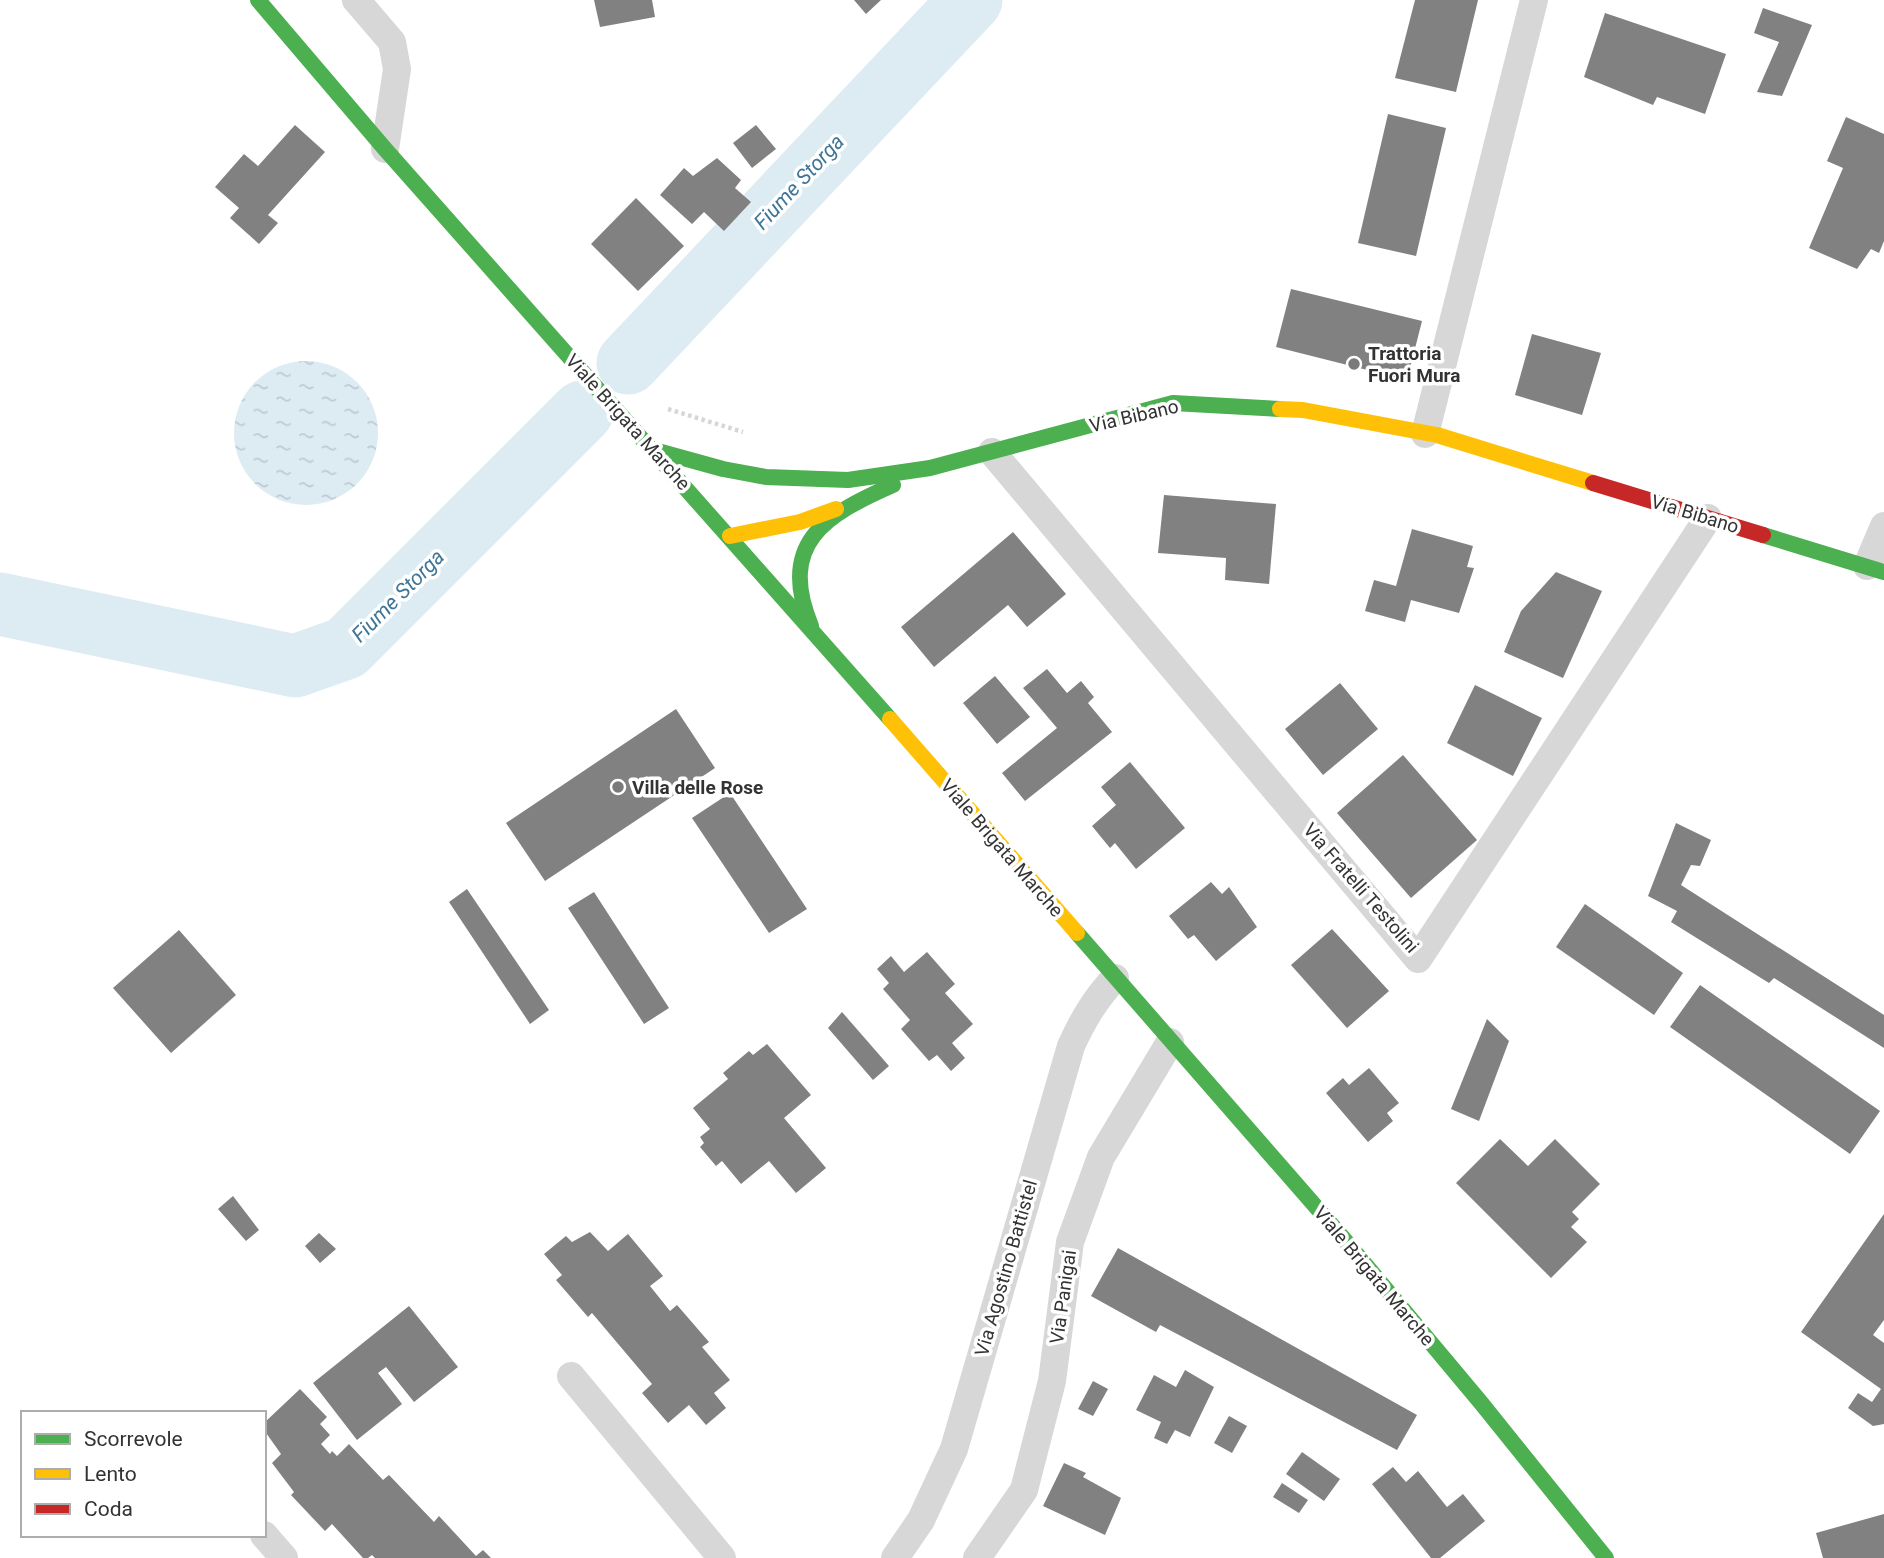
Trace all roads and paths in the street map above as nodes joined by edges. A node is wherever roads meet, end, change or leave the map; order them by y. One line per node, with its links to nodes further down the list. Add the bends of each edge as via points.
1 (258, 0): 4 (street, Viale Brigata Marche)
2 (356, 0): 4 (street, via 392,42 397,69)
3 (1534, 0): 6 (street)
4 (385, 149): 8 (street, Viale Brigata Marche)
5 (665, 407): 7 (path)
6 (1425, 434): 9 (street, Via Bibano, via 1303,410 1173,403); 15 (street, Via Bibano)
7 (753, 435)
8 (654, 450): 11 (street, Via Bibano); 17 (street, Viale Brigata Marche)
9 (992, 452): 10 (street, Via Bibano); 15 (street, Via Fratelli Testolini, via 1418,959)
10 (930, 468): 11 (street, Via Bibano, via 848,480); 13 (street, Via Bibano)
11 (766, 477): 12 (street)
12 (744, 490)
13 (854, 503): 17 (street, via 800,522); 19 (street, Via Bibano, via 826,520 808,541 800,569 800,599)
14 (728, 507): 17 (street)
15 (1708, 518): 18 (street, Via Bibano)
16 (1884, 526): 18 (street)
17 (725, 531): 19 (street, Viale Brigata Marche)
18 (1876, 569)
19 (812, 629): 20 (street, Viale Brigata Marche)
20 (1115, 978): 21 (street, Viale Brigata Marche); 26 (street, Via Agostino Battistel, via 1084,1017 1071,1046 954,1448 921,1520)
21 (1170, 1042): 27 (street, Via Panigai, via 1101,1157 1070,1242 1052,1381 1024,1490); 28 (street, Viale Brigata Marche, via 1344,1239)
22 (572, 1376): 25 (street)
23 (266, 1537): 24 (street)
24 (284, 1558)
25 (722, 1558)
26 (895, 1558)
27 (978, 1558)
28 (1606, 1558)

